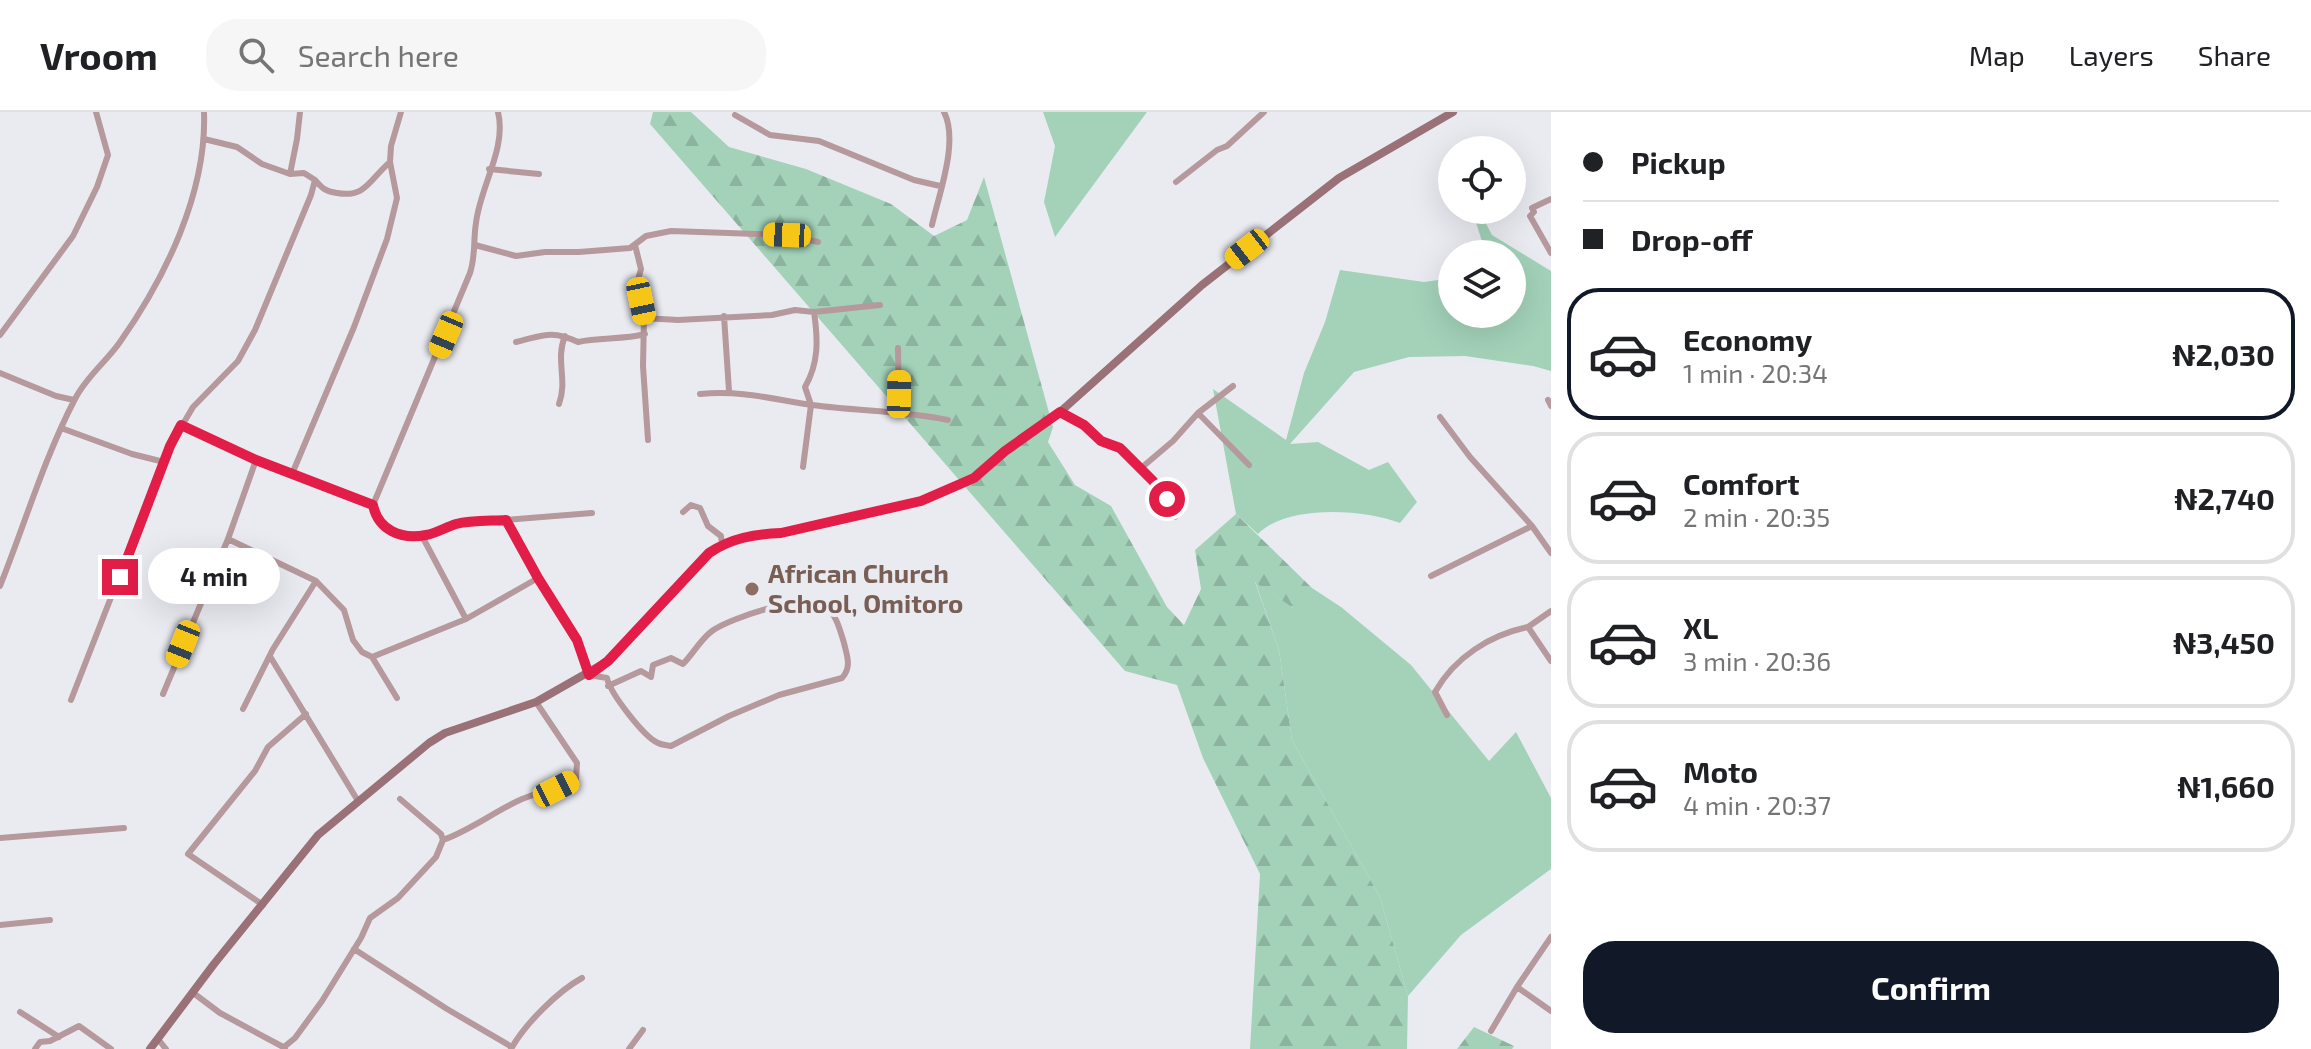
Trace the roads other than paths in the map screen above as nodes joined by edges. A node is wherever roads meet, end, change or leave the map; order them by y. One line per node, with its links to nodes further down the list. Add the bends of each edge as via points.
1 (96, 112): 31 (street, via 108,155 97,187 73,236)
2 (204, 112): 10 (street)
3 (300, 112): 14 (street)
4 (401, 112): 11 (street)
5 (944, 112): 19 (street, via 949,154)
6 (1264, 112): 18 (street)
7 (1453, 112): 43 (main road, via 1339,178 1202,285)
8 (495, 113): 12 (street, via 501,123)
9 (735, 115): 19 (street, via 770,135 819,141)
10 (204, 139): 14 (street, via 237,147); 39 (street, via 194,190 164,272 123,338)
11 (390, 162): 13 (street); 16 (street)
12 (489, 169): 15 (street); 23 (street)
13 (380, 171): 16 (street); 17 (street, via 350,195 324,190)
14 (290, 174): 17 (street, via 304,173)
15 (539, 174)
16 (392, 176): 55 (street, via 397,198 387,239)
17 (315, 180): 47 (street, via 250,340)
18 (1176, 182)
19 (940, 186): 21 (street)
20 (1551, 199): 25 (street, via 1532,208 1530,216)
21 (932, 225)
22 (818, 242): 24 (street, via 787,235 671,231 646,236)
23 (475, 245): 24 (street, via 516,256); 56 (street, via 456,310)
24 (635, 245): 29 (street)
25 (1551, 253)
26 (880, 305): 27 (street)
27 (814, 312): 28 (street); 41 (street, via 817,348 805,387)
28 (724, 316): 29 (street); 37 (street)
29 (644, 318): 30 (street)
30 (645, 334): 32 (street, via 578,342); 49 (street)
31 (0, 335)
32 (565, 336): 33 (street, via 536,335); 40 (street, via 559,351)
33 (516, 342)
34 (898, 348): 42 (street)
35 (0, 373): 39 (street)
36 (1233, 386): 44 (street)
37 (729, 391): 38 (street); 41 (street)
38 (700, 394)
39 (74, 400): 48 (street)
40 (559, 404)
41 (811, 405): 42 (street); 53 (street)
42 (899, 411): 46 (street)
43 (1060, 412): 54 (street, via 1120,448); 64 (main road, via 974,478 941,495)
44 (1198, 413): 52 (street); 54 (street)
45 (1440, 417): 61 (street)
46 (948, 420)
47 (181, 425): 50 (street); 51 (street)
48 (61, 428): 51 (street); 69 (street)
49 (648, 440)
50 (256, 460): 55 (street); 63 (street)
51 (164, 462): 80 (street)
52 (1249, 465)
53 (803, 467)
54 (1140, 469): 59 (street, via 1167,499)
55 (292, 474): 56 (street)
56 (373, 505): 62 (street, via 382,526)
57 (683, 512): 64 (street, via 691,505 700,508)
58 (592, 513): 60 (street)
59 (1175, 517)
60 (506, 520): 62 (street, via 457,524); 67 (street)
61 (1532, 526): 65 (street); 66 (street)
62 (422, 536): 71 (street)
63 (228, 539): 68 (street); 78 (street)
64 (722, 544): 76 (main road)
65 (1551, 553)
66 (1431, 576)
67 (538, 578): 71 (street); 76 (street, via 577,640)
68 (316, 581): 73 (street, via 344,610 353,640); 74 (street)
69 (0, 586)
70 (1551, 611): 72 (street)
71 (466, 619): 73 (street)
72 (1528, 627): 75 (street); 84 (street, via 1490,638 1445,674 1435,692)
73 (372, 657): 79 (street)
74 (271, 658): 82 (street); 83 (street)
75 (1551, 661)
76 (589, 675): 77 (street, via 607,678); 81 (main road)
77 (608, 686): 77 (street, via 657,743 671,746 779,695 842,678 849,663 828,607 802,603 747,613 708,633 683,664 671,658 653,665 651,677 641,671)
78 (163, 694)
79 (397, 698)
80 (71, 700)
81 (536, 702): 86 (main road, via 445,733); 89 (street, via 577,763 576,779)
82 (243, 709)
83 (306, 714): 86 (street); 90 (street, via 268,747 188,854)
84 (1447, 715)
85 (400, 799): 89 (street)
86 (358, 801): 90 (main road, via 318,835)
87 (124, 828): 88 (street)
88 (0, 838)
89 (443, 840): 94 (street, via 419,877 370,918)
90 (263, 905): 97 (main road)
91 (50, 920): 92 (street)
92 (0, 925)
93 (1551, 937): 96 (street)
94 (354, 949): 104 (street); 105 (street)
95 (582, 978): 105 (street, via 529,1023)
96 (1517, 987): 98 (street); 101 (street)
97 (192, 992): 103 (main road); 104 (street)
98 (1551, 1011)
99 (20, 1012): 102 (street)
100 (643, 1030): 110 (street)
101 (1491, 1031)
102 (59, 1037): 106 (street, via 40,1042); 107 (street, via 79,1026)
103 (158, 1039): 108 (main road); 109 (street)
104 (283, 1048)
105 (512, 1048)
106 (35, 1049)
107 (111, 1049)
108 (150, 1049)
109 (166, 1049)
110 (629, 1049)

